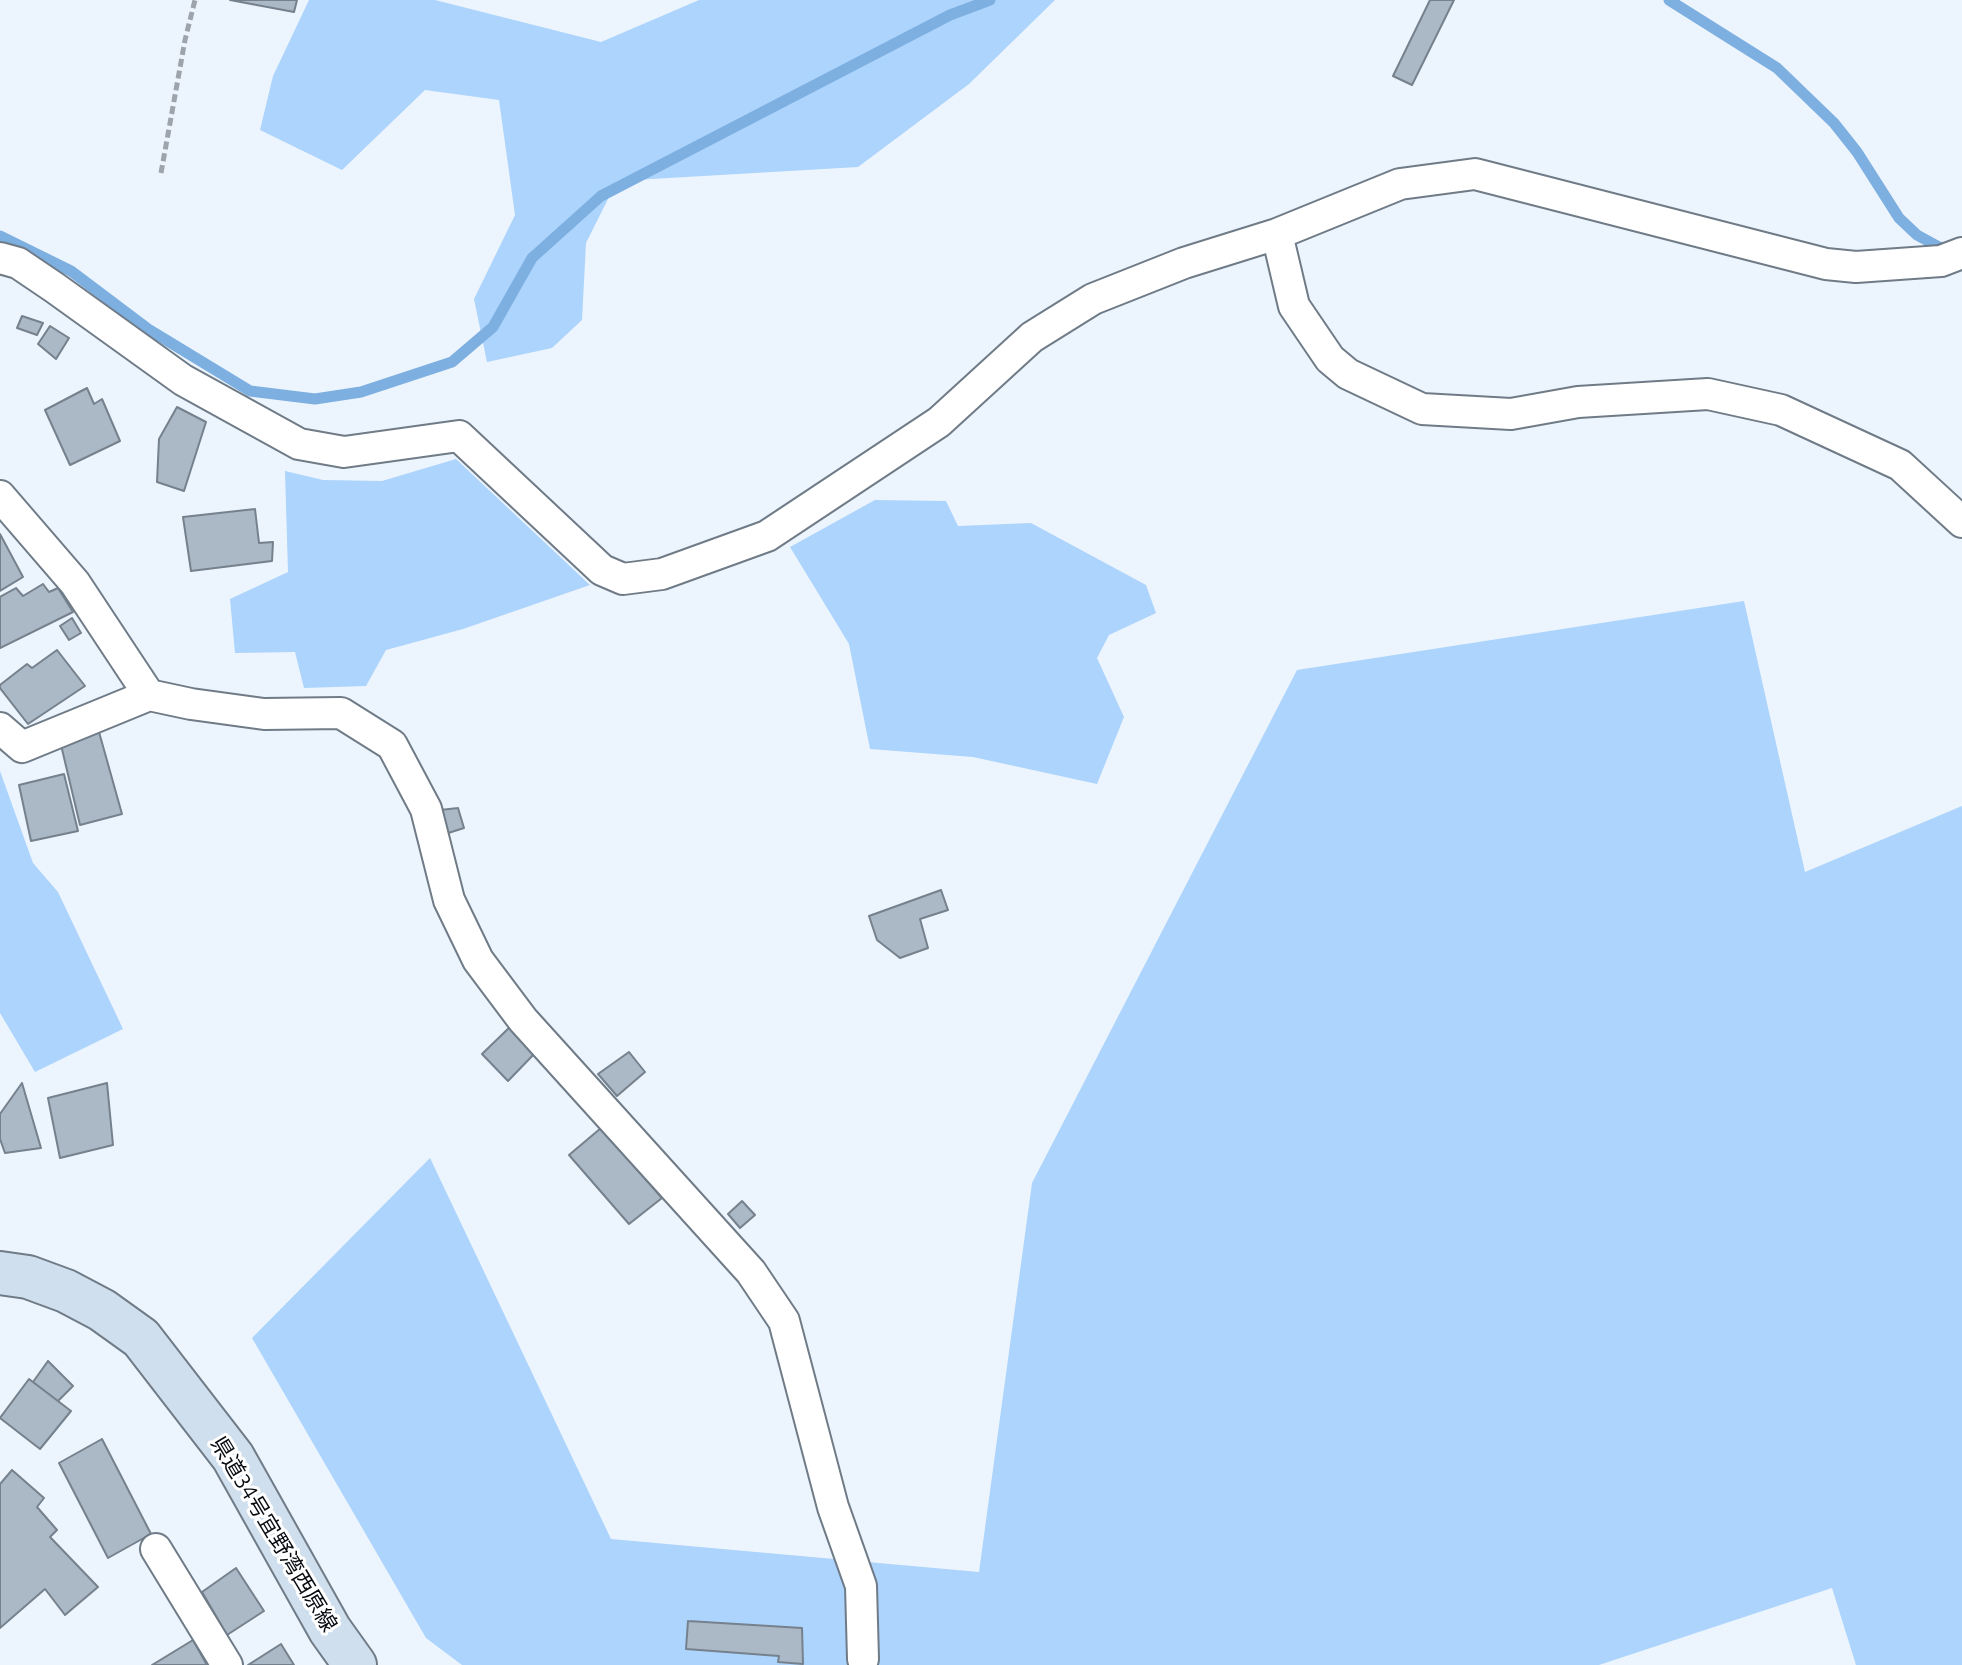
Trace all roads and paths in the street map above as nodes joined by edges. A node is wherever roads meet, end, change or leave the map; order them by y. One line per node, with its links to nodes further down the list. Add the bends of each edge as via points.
1 (195, 0): 2 (path)
2 (161, 173)
3 (1277, 234): 4 (street, via 1400,184 1475,174 1826,264 1856,267); 5 (street, via 1093,299 1032,337 939,422 767,536 662,574 623,579 602,570 459,436 344,452 299,444 183,380 18,263); 7 (street, via 1294,306 1330,359 1348,374 1422,409 1511,414 1578,402 1708,394 1781,410 1900,465)
4 (1951, 257)
5 (0, 258)
6 (0, 496): 8 (street, via 75,583)
7 (1962, 522)
8 (149, 695): 9 (street, via 22,747); 12 (street, via 264,714 341,713 392,745 426,809 449,900 478,960 523,1020 751,1272 784,1321 833,1507 861,1586)
9 (0, 728)
10 (0, 1273): 14 (main road, 県道34号宜野湾西原線, via 66,1291 141,1338 233,1457)
11 (156, 1549): 13 (street)
12 (863, 1659)
13 (227, 1665)
14 (355, 1665)

